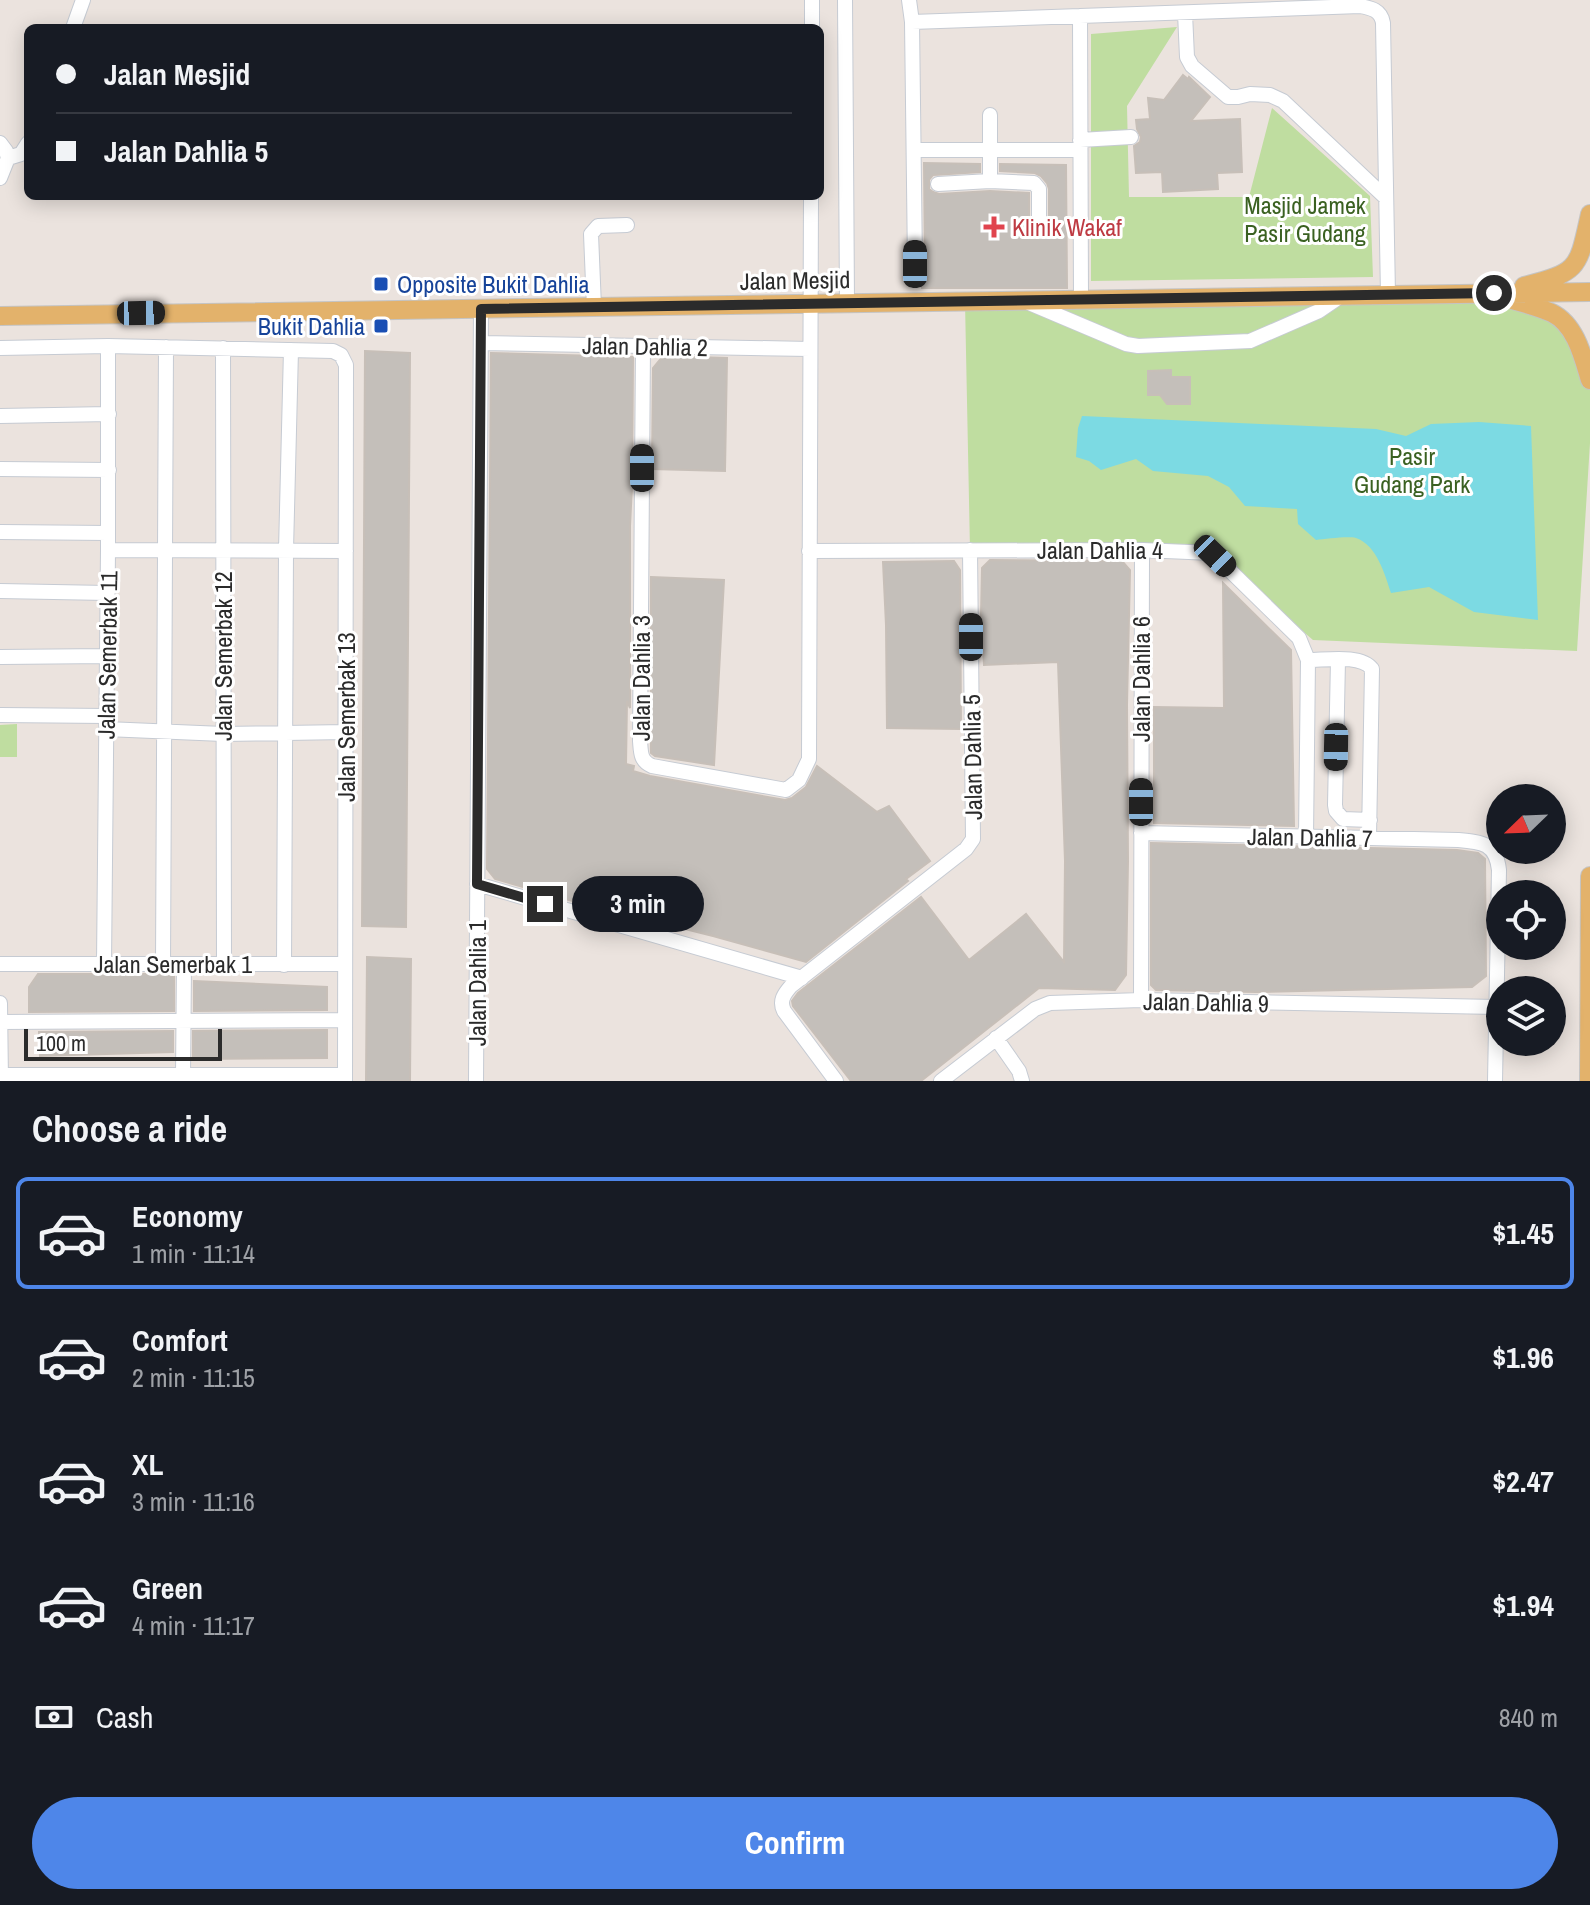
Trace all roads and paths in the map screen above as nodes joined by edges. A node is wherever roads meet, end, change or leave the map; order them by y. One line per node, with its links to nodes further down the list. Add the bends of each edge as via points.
1 (83, 0): 8 (street)
2 (812, 0): 9 (street)
3 (845, 0): 32 (street)
4 (909, 0): 7 (street)
5 (1185, 13): 6 (street); 20 (street, via 1192,66 1228,97 1270,95 1283,101); 20 (street, via 1360,6 1377,11 1383,23)
6 (1080, 16): 7 (street); 13 (street)
7 (912, 22): 14 (street)
8 (74, 24)
9 (812, 24)
10 (990, 115): 15 (street)
11 (1131, 137): 13 (street)
12 (0, 143): 16 (street, via 6,151)
13 (1080, 145): 15 (street); 30 (street)
14 (914, 150): 15 (street); 25 (street)
15 (990, 150): 18 (street)
16 (21, 153): 17 (street)
17 (0, 178)
18 (990, 181): 19 (street); 23 (street, via 1037,185)
19 (938, 184)
20 (1386, 198): 28 (street)
21 (811, 200): 33 (street)
22 (1590, 214): 27 (main road, via 1579,258 1565,272)
23 (1039, 218)
24 (627, 225): 34 (street, via 598,226 591,234)
25 (915, 264)
26 (1590, 292): 27 (main road, Jalan Mesjid)
27 (1494, 293): 28 (main road, Jalan Mesjid); 45 (main road, via 1564,321)
28 (1388, 295): 29 (main road, Jalan Mesjid)
29 (1341, 296): 30 (main road, Jalan Mesjid); 31 (street, via 1250,341 1138,346)
30 (1081, 300): 31 (main road, Jalan Mesjid)
31 (1024, 301): 32 (main road, Jalan Mesjid)
32 (847, 303): 33 (main road, Jalan Mesjid)
33 (810, 304): 34 (main road, Jalan Mesjid); 43 (street)
34 (594, 307): 35 (main road, Jalan Mesjid)
35 (481, 309): 36 (main road, Jalan Mesjid); 37 (street, Jalan Dahlia 1)
36 (0, 316)
37 (481, 343): 39 (street, Jalan Dahlia 2); 77 (street, Jalan Dahlia 1)
38 (108, 346): 40 (street); 41 (street); 46 (street, Jalan Semerbak 11)
39 (643, 346): 43 (street, Jalan Dahlia 2); 59 (street, Jalan Dahlia 3, via 640,741 648,764 783,790 799,780 809,759)
40 (166, 347): 42 (street); 56 (street)
41 (0, 348)
42 (223, 348): 44 (street); 57 (street, Jalan Semerbak 12)
43 (810, 349): 59 (street)
44 (291, 350): 53 (street); 58 (street, Jalan Semerbak 13, via 333,351 346,365)
45 (1590, 380)
46 (109, 414): 47 (street); 49 (street, Jalan Semerbak 11)
47 (0, 416)
48 (0, 469): 49 (street)
49 (109, 470): 51 (street, Jalan Semerbak 11)
50 (0, 532): 51 (street)
51 (108, 533): 52 (street, Jalan Semerbak 11)
52 (108, 550): 56 (street); 61 (street, Jalan Semerbak 11)
53 (286, 550): 57 (street); 58 (street); 71 (street)
54 (970, 550): 55 (street, Jalan Dahlia 4); 59 (street, Jalan Dahlia 4); 86 (street, Jalan Dahlia 5, via 973,839)
55 (1142, 550): 64 (street, Jalan Dahlia 4, via 1212,553 1299,638); 73 (street, Jalan Dahlia 6)
56 (165, 551): 57 (street); 68 (street)
57 (223, 551): 70 (street, Jalan Semerbak 12)
58 (346, 551): 69 (street, Jalan Semerbak 13)
59 (809, 551)
60 (0, 591): 61 (street)
61 (107, 593): 62 (street, Jalan Semerbak 11)
62 (107, 656): 63 (street); 67 (street, Jalan Semerbak 11)
63 (0, 657)
64 (1308, 660): 65 (street); 74 (street)
65 (1338, 660): 72 (street, via 1336,811 1343,819); 72 (street, via 1365,661 1372,669)
66 (0, 715): 67 (street)
67 (106, 722): 68 (street); 79 (street, Jalan Semerbak 11)
68 (164, 731): 70 (street); 80 (street)
69 (346, 732): 71 (street); 83 (street, Jalan Semerbak 13)
70 (223, 734): 71 (street); 82 (street, Jalan Semerbak 12)
71 (285, 734): 84 (street)
72 (1370, 820): 75 (street)
73 (1141, 833): 74 (street, Jalan Dahlia 7); 87 (street, Jalan Dahlia 6)
74 (1306, 837): 75 (street, Jalan Dahlia 7)
75 (1369, 838): 85 (street, Jalan Dahlia 7, via 1479,841 1488,846 1499,870)
76 (1590, 876): 105 (main road)
77 (477, 884): 86 (street); 100 (street, Jalan Dahlia 1)
78 (0, 964): 79 (street, Jalan Semerbak 1)
79 (104, 964): 80 (street, Jalan Semerbak 1)
80 (163, 964): 81 (street, Jalan Semerbak 1)
81 (184, 964): 82 (street, Jalan Semerbak 1); 91 (street)
82 (224, 964): 84 (street, Jalan Semerbak 1)
83 (345, 964): 84 (street, Jalan Semerbak 1); 90 (street, Jalan Semerbak 13)
84 (284, 965)
85 (1497, 976)
86 (802, 978): 101 (street, Jalan Dahlia 5, via 787,991 783,1008)
87 (1141, 1000): 89 (street, Jalan Dahlia 9); 93 (street, Jalan Dahlia 9, via 1046,1004)
88 (0, 1003): 92 (street)
89 (1486, 1007)
90 (345, 1020): 91 (street); 99 (street, Jalan Semerbak 13)
91 (184, 1021): 92 (street); 95 (street)
92 (0, 1022): 96 (street)
93 (996, 1038): 102 (street, Jalan Dahlia 9); 103 (street)
94 (1495, 1056): 104 (street)
95 (183, 1075): 96 (street); 97 (street)
96 (1, 1078)
97 (231, 1078): 98 (street)
98 (295, 1078): 99 (street)
99 (345, 1078)
100 (476, 1081)
101 (836, 1081)
102 (941, 1081)
103 (1022, 1081)
104 (1495, 1081)
105 (1589, 1081)

